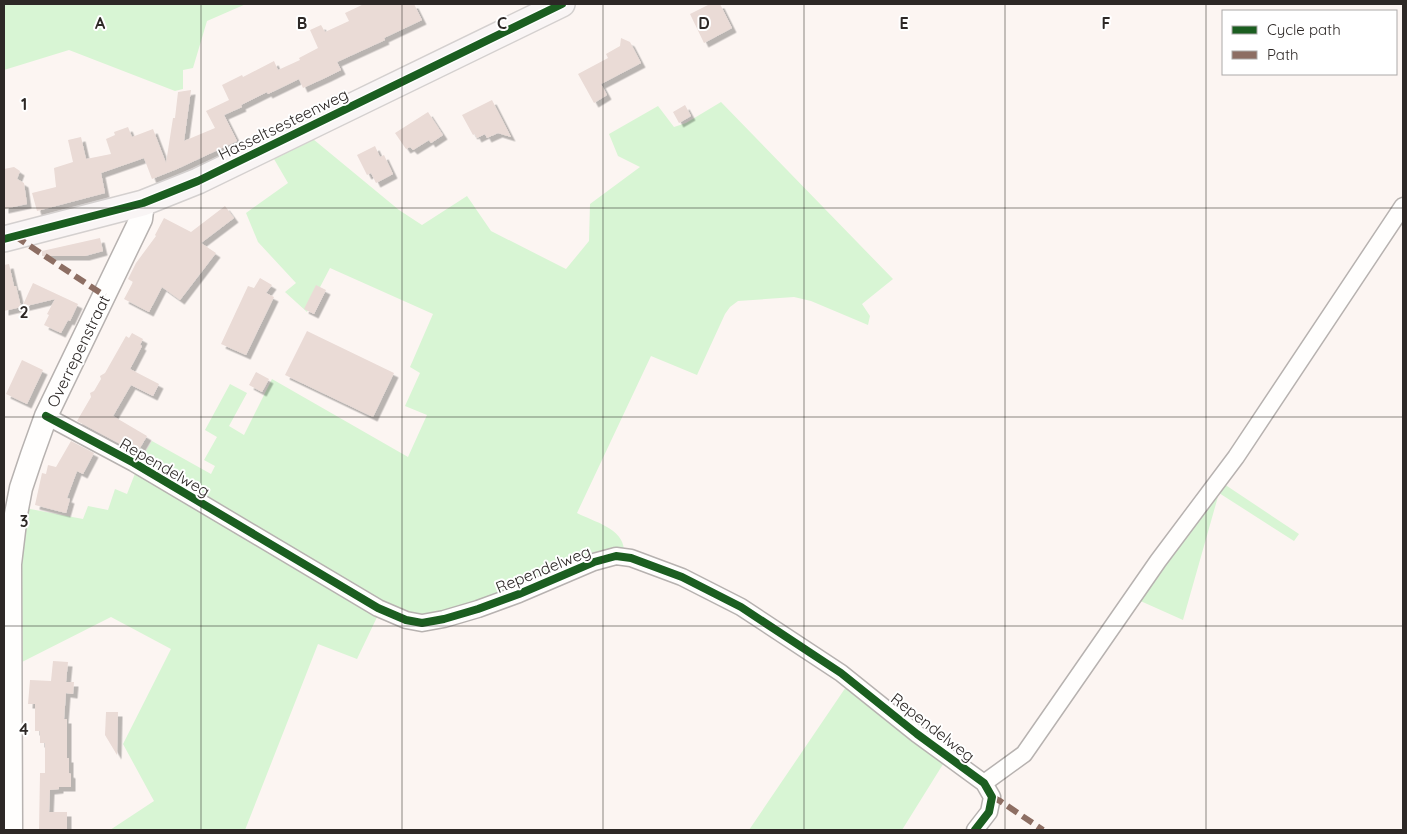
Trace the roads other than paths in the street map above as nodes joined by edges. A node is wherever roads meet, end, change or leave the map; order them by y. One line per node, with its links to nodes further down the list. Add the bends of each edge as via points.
1 (562, 4): 2 (main road, Hasseltsesteenweg, via 198,181)
2 (143, 203): 4 (main road, Hasseltsesteenweg); 5 (street, Overrepenstraat, via 141,219)
3 (1403, 206): 6 (street, via 1236,457 1158,561 1024,754)
4 (4, 239)
5 (46, 416): 6 (street, Rependelweg, via 134,463 378,608 406,620 422,623 478,609 616,556 657,568 741,607 841,672); 7 (street, Overrepenstraat, via 22,488 12,536)
6 (984, 783): 8 (street, via 992,797 989,812)
7 (11, 830)
8 (975, 830)

